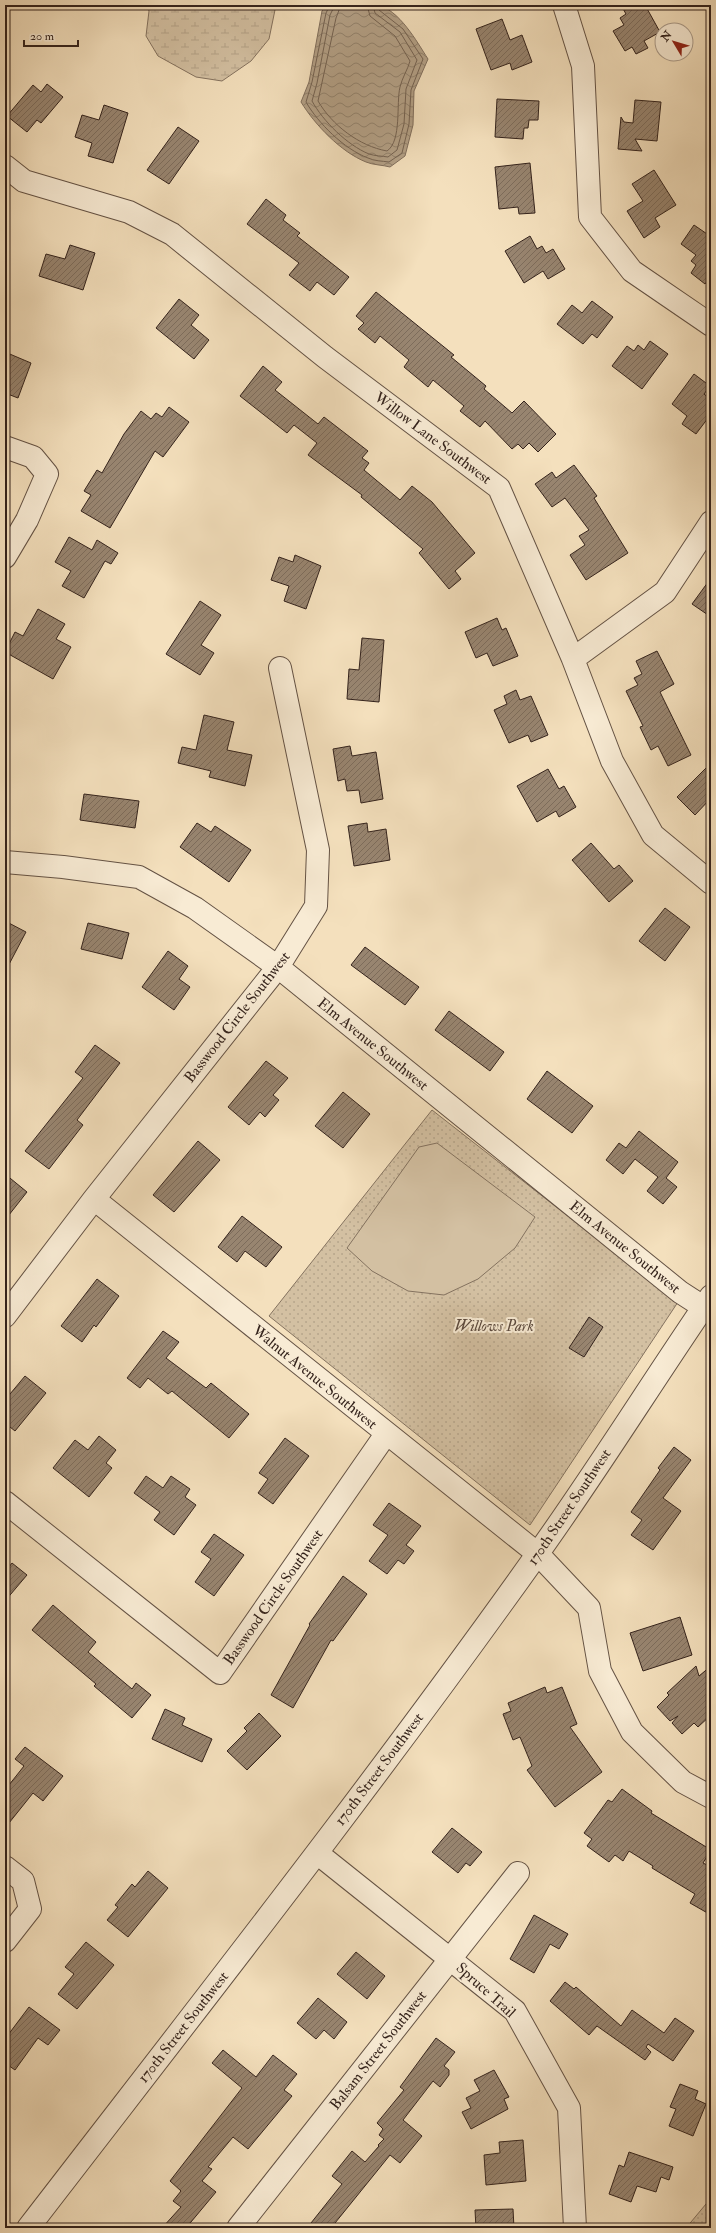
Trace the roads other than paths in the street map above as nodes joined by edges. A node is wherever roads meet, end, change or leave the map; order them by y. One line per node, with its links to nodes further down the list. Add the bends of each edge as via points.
1 (564, 5): 3 (street, via 583,66 590,216 632,271)
2 (5, 166): 7 (street, Willow Lane Southwest, via 24,181 129,212 172,234 325,357 499,488)
3 (711, 325)
4 (5, 447): 6 (street, via 33,457 47,474 26,520)
5 (711, 522): 7 (street, via 665,592)
6 (5, 557)
7 (573, 659): 10 (street, Willow Lane Southwest, via 612,761 653,835)
8 (280, 668): 11 (street, Basswood Circle Southwest, via 318,850 316,906)
9 (5, 862): 11 (street, Elm Avenue Southwest, via 139,877 195,908)
10 (711, 884)
11 (278, 967): 12 (street, Basswood Circle Southwest); 13 (street, Elm Avenue Southwest, via 680,1292)
12 (94, 1199): 14 (street, Basswood Circle Southwest); 15 (street, Walnut Avenue Southwest)
13 (708, 1305): 17 (street, 170th Street Southwest)
14 (5, 1316)
15 (386, 1434): 16 (street, Basswood Circle Southwest, via 220,1672); 17 (street, Walnut Avenue Southwest)
16 (5, 1502)
17 (538, 1554): 18 (street, Walnut Avenue Southwest, via 589,1608 600,1671 632,1732 683,1782); 19 (street, 170th Street Southwest)
18 (711, 1797)
19 (317, 1853): 23 (street, Spruce Trail); 24 (street, 170th Street Southwest)
20 (5, 1867): 22 (street, via 23,1881 30,1909)
21 (518, 1873): 23 (street, Balsam Street Southwest)
22 (5, 1942)
23 (450, 1958): 25 (street, Balsam Street Southwest); 26 (street, Spruce Trail, via 515,2011 569,2108)
24 (28, 2228)
25 (238, 2228)
26 (575, 2228)

